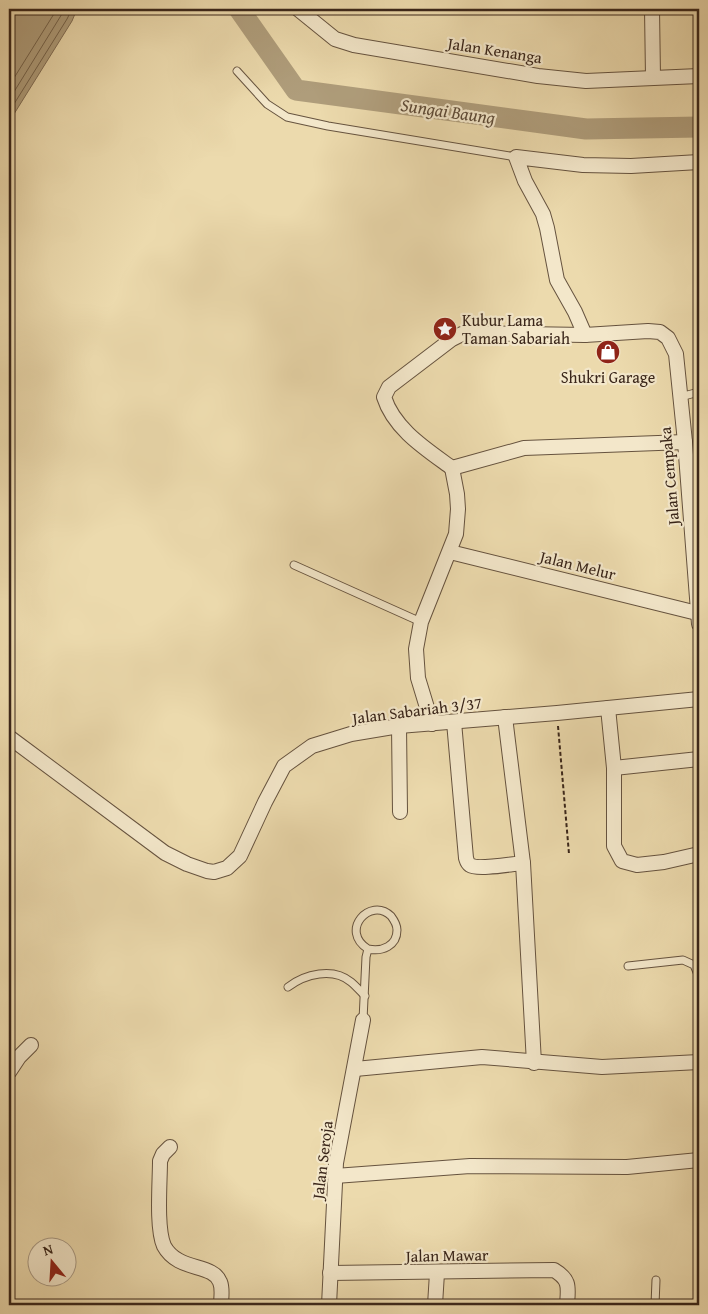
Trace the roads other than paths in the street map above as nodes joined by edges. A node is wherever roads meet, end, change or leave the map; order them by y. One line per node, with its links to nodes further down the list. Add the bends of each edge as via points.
1 (298, 9): 5 (street, Jalan Kenanga, via 335,39 354,45 586,81)
2 (652, 9): 5 (street)
3 (237, 71): 6 (lane, via 267,104 287,117)
4 (699, 76): 5 (street, Jalan Kenanga)
5 (653, 78)
6 (516, 157): 7 (street, via 583,165); 8 (street, via 543,214 557,280)
7 (699, 162)
8 (585, 335): 10 (street, Jalan Cempaka, via 660,332 668,338 676,354); 12 (street, via 462,334 389,387 384,397 393,415 416,442)
9 (699, 392): 10 (lane)
10 (680, 397): 11 (street, Jalan Cempaka)
11 (685, 442): 12 (street, via 524,448); 13 (street, Jalan Cempaka)
12 (452, 468): 14 (street, via 458,509 456,534)
13 (695, 518): 16 (street, Jalan Cempaka)
14 (450, 552): 16 (street, Jalan Melur); 17 (street)
15 (294, 565): 17 (lane)
16 (698, 618)
17 (420, 622): 22 (street, via 416,649 418,678)
18 (699, 699): 19 (street, Jalan Sabariah 3/37)
19 (608, 708): 20 (street, Jalan Sabariah 3/37); 26 (street)
20 (505, 717): 21 (street, Jalan Sabariah 3/37); 29 (street)
21 (454, 722): 22 (street, Jalan Sabariah 3/37); 29 (street, via 468,864)
22 (432, 724): 23 (street, Jalan Sabariah 3/37)
23 (399, 726): 24 (street, Jalan Sabariah 3/37, via 352,734 312,746 284,766 240,856 227,868 214,872 187,864 165,852); 27 (street)
24 (9, 737)
25 (699, 759): 26 (street)
26 (614, 768): 28 (street, via 614,846 622,861 638,865)
27 (400, 812)
28 (699, 854)
29 (523, 864): 38 (street)
30 (368, 949): 30 (lane, via 384,949 396,938 394,920 383,911 364,914 358,922 358,938); 34 (lane)
31 (628, 966): 33 (lane, via 683,960 694,966)
32 (288, 987): 34 (lane, via 306,976 330,974 350,981)
33 (699, 988)
34 (365, 996): 35 (lane)
35 (364, 1020): 39 (street, Jalan Seroja)
36 (31, 1045): 40 (street)
37 (699, 1062): 38 (street, via 602,1067)
38 (534, 1063): 39 (street, via 482,1057)
39 (355, 1069): 43 (street, Jalan Seroja)
40 (9, 1072)
41 (170, 1147): 47 (street, via 160,1161 161,1237 178,1261 217,1276)
42 (699, 1160): 43 (street, via 627,1167 470,1166)
43 (336, 1176): 44 (street, Jalan Seroja)
44 (330, 1273): 45 (street, Jalan Mawar); 48 (street, Jalan Seroja)
45 (437, 1273): 49 (street); 50 (street, Jalan Mawar, via 554,1270 568,1285)
46 (656, 1280): 51 (lane)
47 (221, 1305)
48 (329, 1305)
49 (435, 1305)
50 (567, 1305)
51 (655, 1305)

